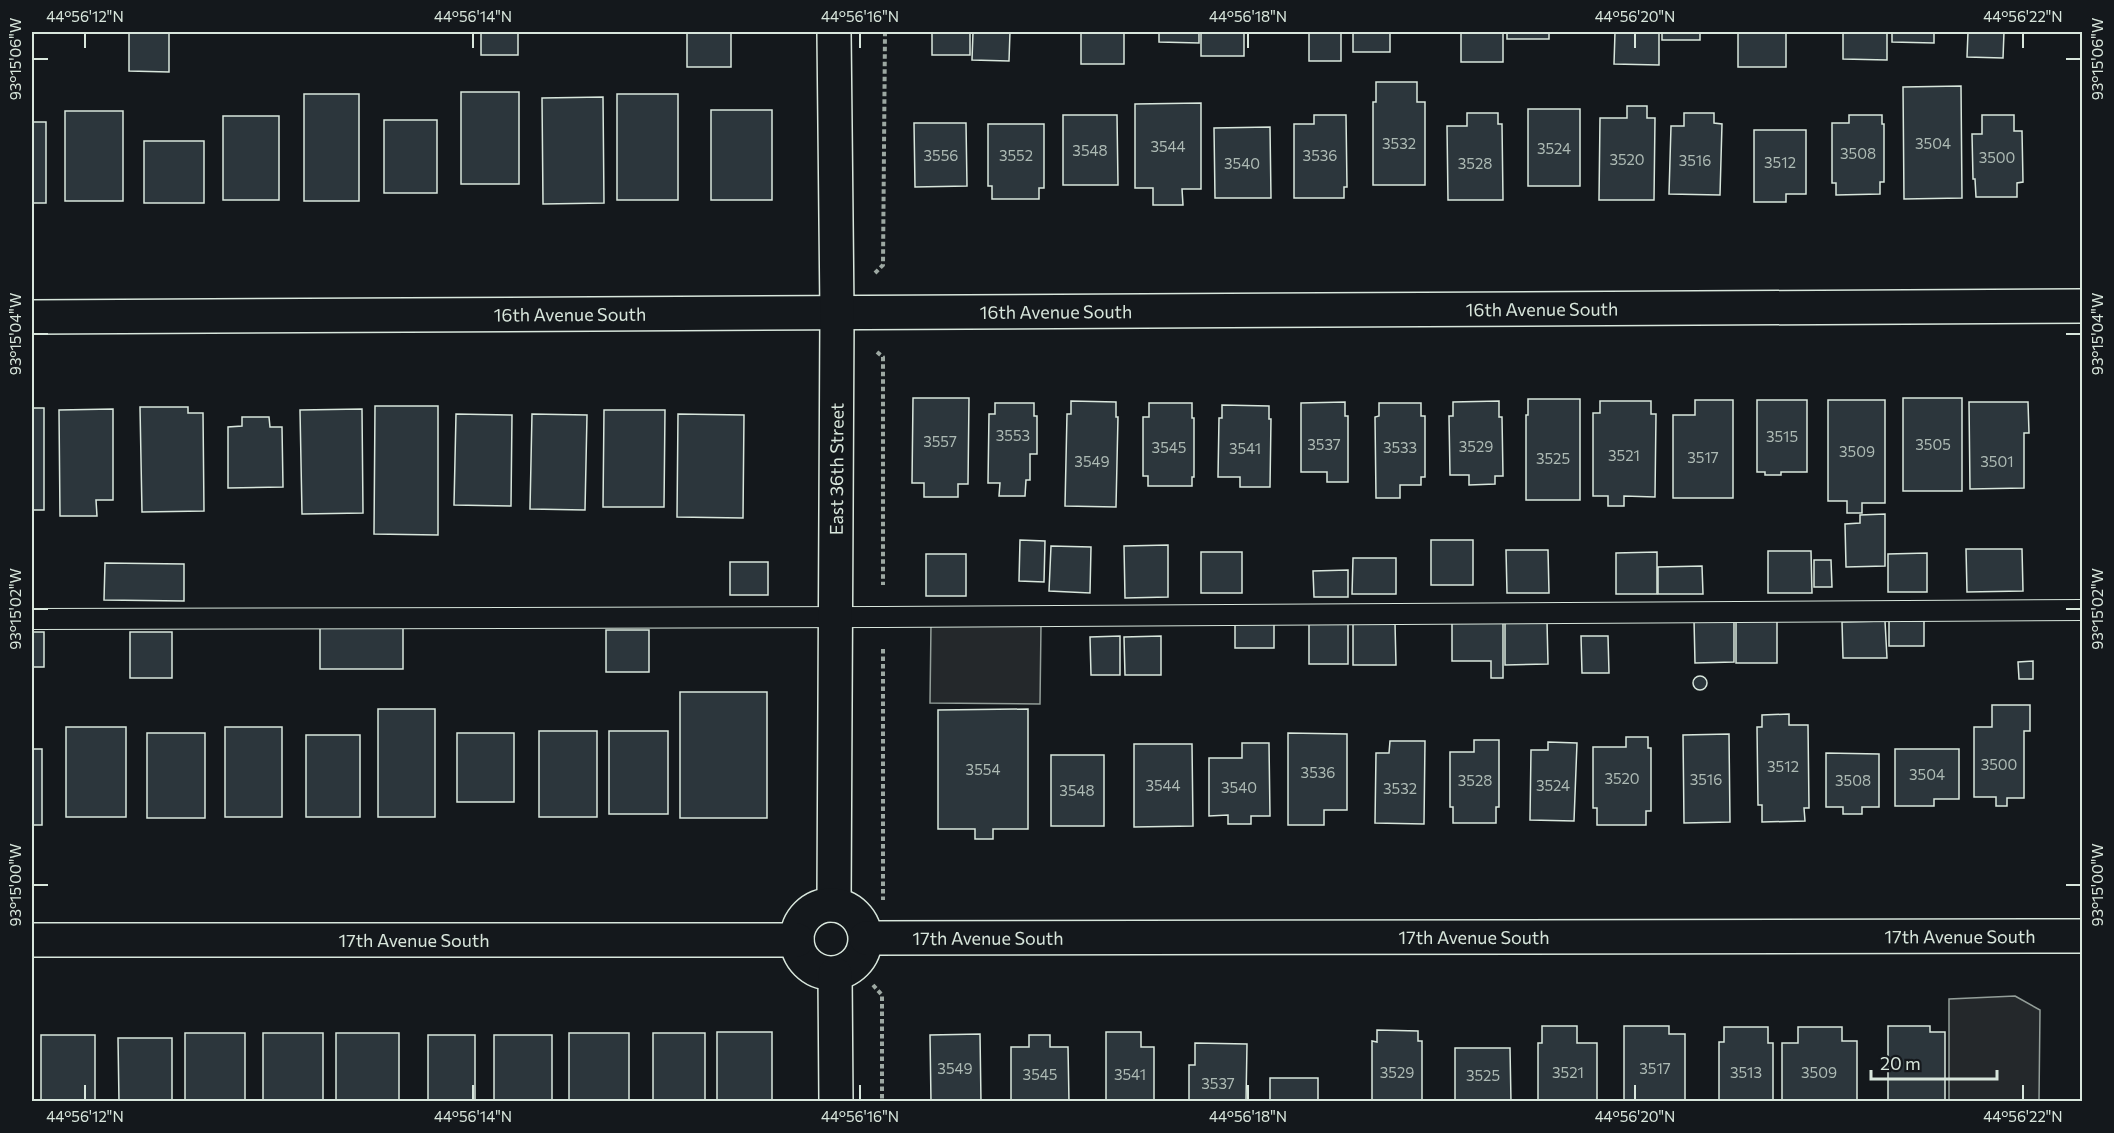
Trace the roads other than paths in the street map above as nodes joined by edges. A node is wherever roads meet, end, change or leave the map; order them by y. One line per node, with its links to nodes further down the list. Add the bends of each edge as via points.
1 (834, 32): 3 (street, East 36th Street)
2 (2082, 306): 3 (street, 16th Avenue South)
3 (837, 313): 4 (street, 16th Avenue South); 6 (street, East 36th Street)
4 (32, 317)
5 (2082, 610): 6 (lane)
6 (834, 617): 7 (lane); 8 (street, East 36th Street)
7 (32, 619)
8 (834, 905): 10 (street, via 850,910 860,921); 11 (street, via 822,906 804,918)
9 (2082, 936): 10 (street, 17th Avenue South)
10 (866, 938): 13 (street, via 862,955 850,968)
11 (797, 939): 12 (street, 17th Avenue South); 13 (street, via 800,955 808,964)
12 (32, 940)
13 (835, 974): 14 (street)
14 (836, 1101)

